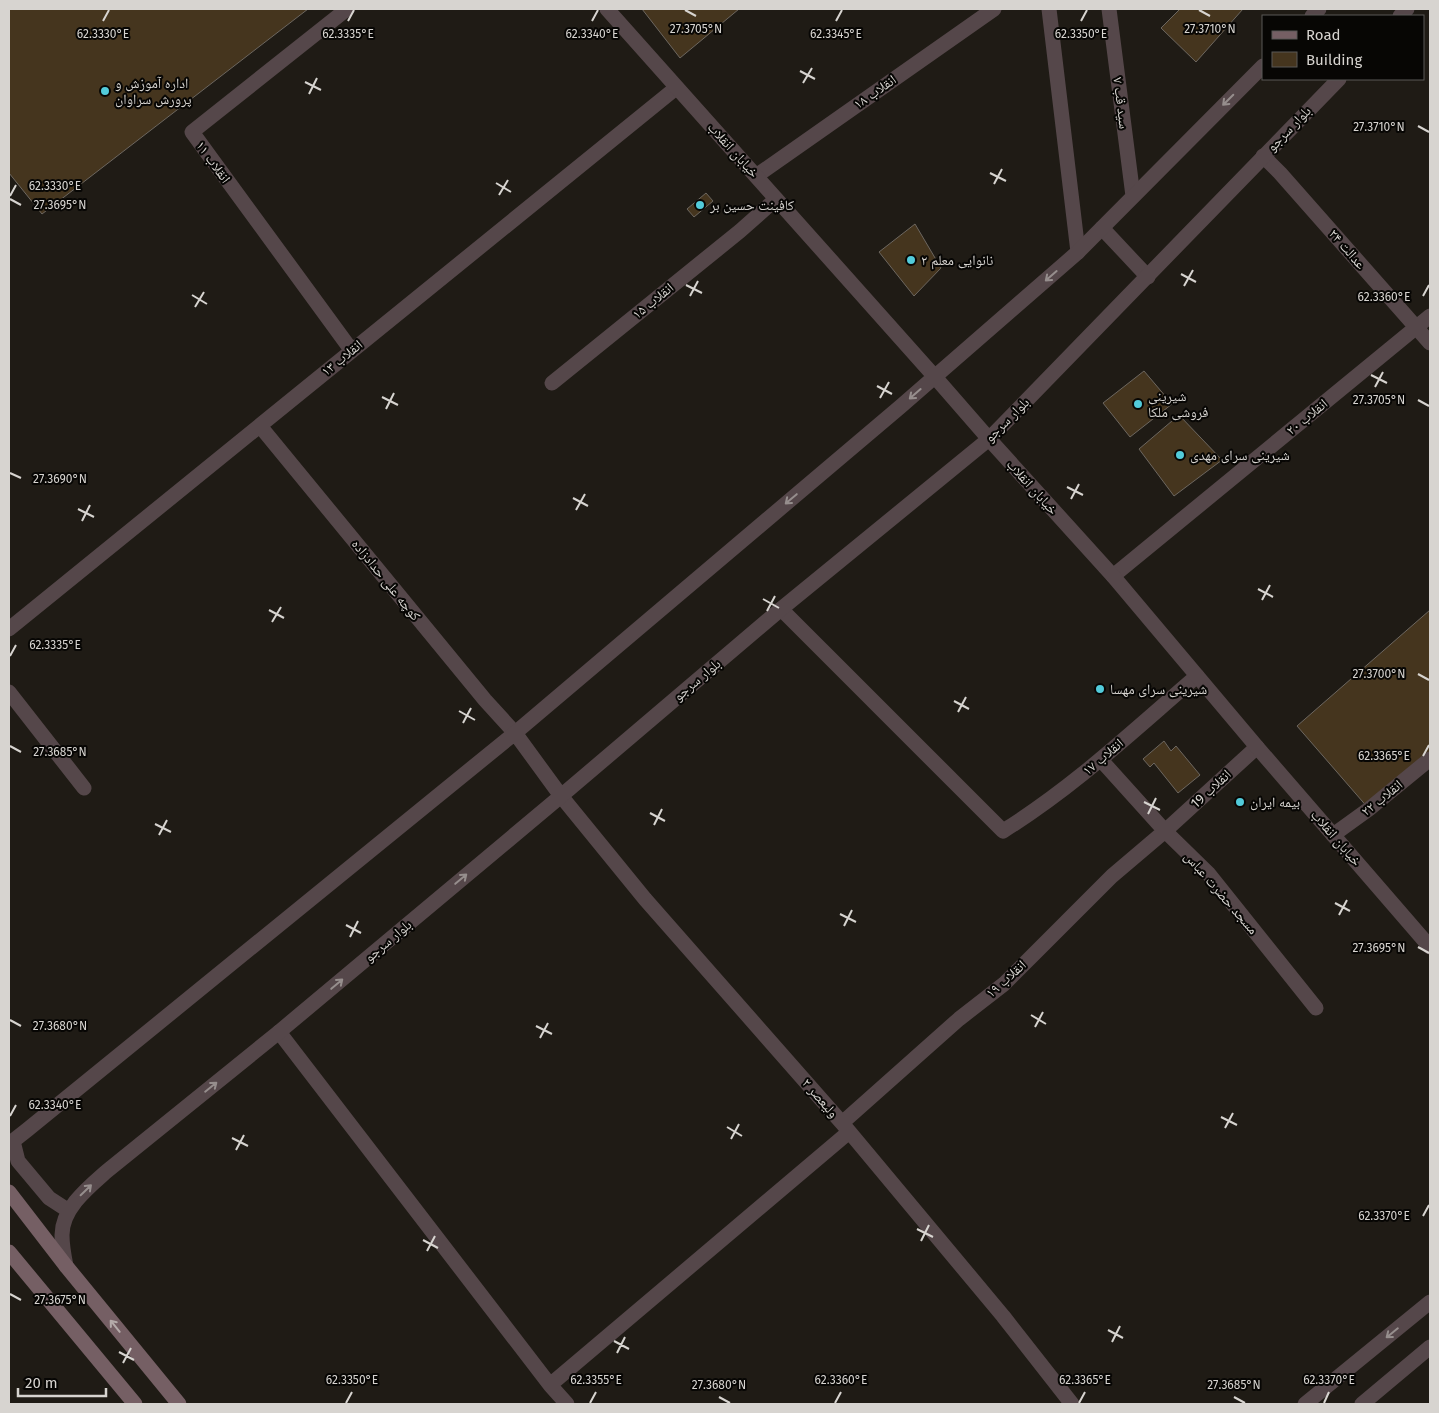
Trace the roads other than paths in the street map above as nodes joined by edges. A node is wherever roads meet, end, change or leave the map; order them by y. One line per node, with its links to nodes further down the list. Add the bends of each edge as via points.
1 (347, 9): 19 (street, انقلاب ۱۱, via 192,132)
2 (607, 9): 8 (street, خیابان انقلاب)
3 (994, 9): 10 (street, انقلاب ۱۸)
4 (1049, 9): 14 (street)
5 (1109, 9): 11 (street, سید قب ۷)
6 (1262, 67): 11 (street, one-way to 11)
7 (1338, 80): 9 (street, بلوار سرجو)
8 (676, 88): 10 (street, خیابان انقلاب); 19 (street, انقلاب ۱۳)
9 (1262, 156): 15 (street, بلوار سرجو); 17 (street, عدالت ۲۴)
10 (756, 176): 12 (street, خیابان انقلاب)
11 (1133, 196): 13 (street)
12 (776, 199): 20 (street, خیابان انقلاب); 21 (street, انقلاب ۱۵)
13 (1102, 228): 14 (street); 15 (street)
14 (1078, 252): 20 (street, one-way to 20)
15 (1148, 277): 23 (street, بلوار سرجو)
16 (1430, 316): 17 (street, انقلاب ۲۰)
17 (1416, 327): 18 (street, عدالت ۲۴); 24 (street, انقلاب ۲۰)
18 (1430, 343)
19 (352, 351): 22 (street, انقلاب ۱۳)
20 (935, 376): 23 (street, خیابان انقلاب); 29 (street, one-way to 29)
21 (552, 383)
22 (260, 426): 26 (street, انقلاب ۱۳); 29 (street, کوچه علی حدادزاده)
23 (989, 440): 24 (street, خیابان انقلاب); 25 (street, بلوار سرجو)
24 (1113, 576): 27 (street, خیابان انقلاب)
25 (781, 609): 32 (street, انقلاب ۱۷, via 1003,832); 34 (street, بلوار سرجو)
26 (9, 629)
27 (1197, 676): 30 (street, خیابان انقلاب); 32 (street, انقلاب ۱۷)
28 (9, 692): 33 (street)
29 (514, 733): 34 (street, کوچه علی حدادزاده); 41 (street)
30 (1257, 747): 35 (street, انقلاب 19); 36 (street, خیابان انقلاب)
31 (1430, 759): 36 (street, انقلاب ۲۲)
32 (1101, 760): 35 (street, مسجد حضرت عباس)
33 (84, 788)
34 (561, 796): 39 (street, بلوار سرجو, one-way to 34); 40 (street, ولیعصر ۲, via 644,899)
35 (1166, 831): 38 (street, مسجد حضرت عباس, via 1208,873); 40 (street, انقلاب ۱۹, via 1112,876 1004,984 959,1019)
36 (1333, 836): 37 (street, خیابان انقلاب)
37 (1430, 948)
38 (1316, 1008)
39 (279, 1032): 43 (street, بلوار سرجو, one-way to 39, via 107,1171); 48 (street)
40 (845, 1128): 48 (street, انقلاب ۱۹); 53 (street, ولیعصر ۲, via 1003,1316)
41 (11, 1141): 43 (street, via 18,1161 49,1198)
42 (9, 1192): 45 (main road)
43 (69, 1211): 45 (street, بلوار سرجو, via 62,1232)
44 (9, 1252): 50 (main road)
45 (66, 1266): 51 (main road, one-way to 45)
46 (1430, 1302): 54 (street, one-way to 54)
47 (1430, 1347): 49 (street)
48 (550, 1385): 52 (street)
49 (1364, 1403)
50 (135, 1404)
51 (179, 1404)
52 (567, 1404)
53 (1072, 1404)
54 (1305, 1404)

